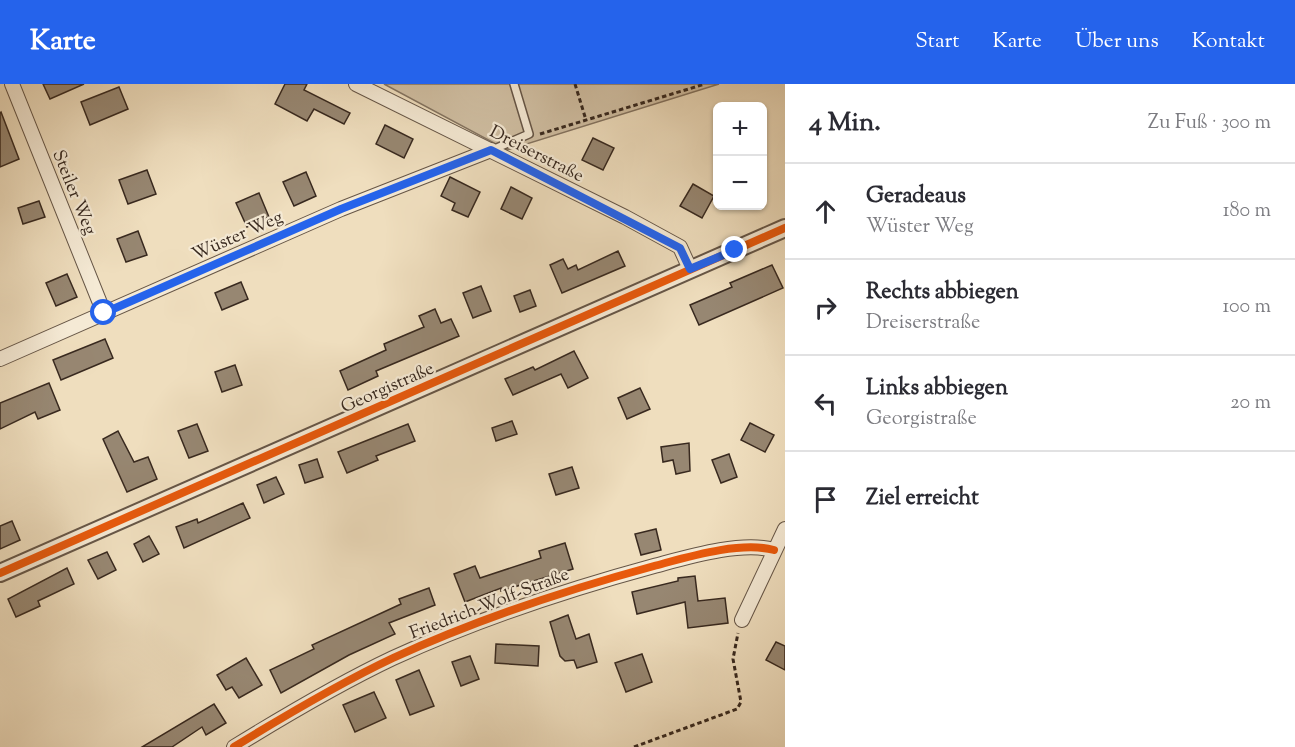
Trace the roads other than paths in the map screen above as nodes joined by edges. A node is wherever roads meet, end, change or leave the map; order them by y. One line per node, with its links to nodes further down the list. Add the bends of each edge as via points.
1 (12, 84): 7 (street, Steiler Weg)
2 (356, 84): 4 (street, Dreiserstraße)
3 (514, 84): 4 (lane, via 529,134)
4 (491, 150): 6 (street, Dreiserstraße, via 680,248); 7 (street, Wüster Weg, via 341,209)
5 (785, 228): 6 (street, Georgistraße)
6 (690, 269): 11 (street, Georgistraße)
7 (104, 313): 8 (street, Wüster Weg)
8 (0, 359)
9 (785, 529): 10 (street)
10 (774, 550): 12 (street); 13 (street, Friedrich-Wolf-Straße, via 758,546 688,557 599,581 480,623 393,658 304,704)
11 (0, 573)
12 (742, 620)
13 (234, 747)

